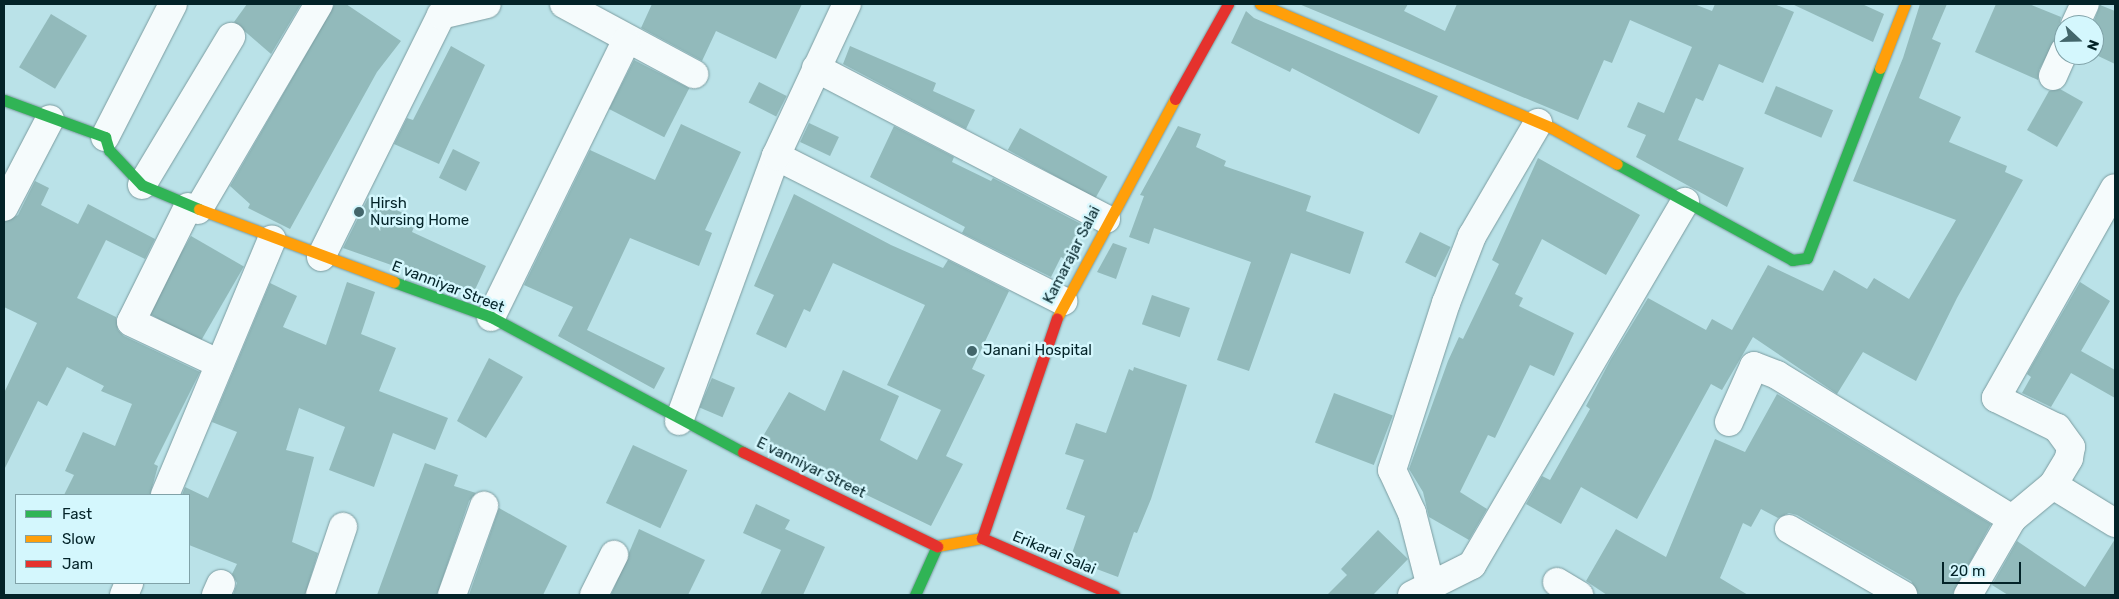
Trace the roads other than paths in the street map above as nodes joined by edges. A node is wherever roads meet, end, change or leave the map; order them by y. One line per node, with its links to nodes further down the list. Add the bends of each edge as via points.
1 (173, 4): 18 (street)
2 (320, 4): 24 (street)
3 (487, 4): 27 (street, via 441,15)
4 (564, 4): 10 (street)
5 (847, 4): 12 (street)
6 (1228, 4): 25 (street, Kamarajar Salai)
7 (1260, 4): 17 (street)
8 (1905, 4): 22 (street, via 1807,258 1792,260)
9 (231, 37): 20 (street)
10 (626, 41): 13 (street); 29 (street)
11 (2058, 65): 14 (street)
12 (816, 68): 19 (street); 25 (street)
13 (694, 74)
14 (2053, 76)
15 (4, 100): 16 (street)
16 (50, 119): 18 (street); 23 (street)
17 (1538, 123): 22 (street); 43 (street, via 1472,236 1446,303 1392,470 1412,513)
18 (105, 137): 20 (street, E vanniyar Street, via 110,150)
19 (776, 156): 28 (street); 31 (street)
20 (142, 185): 24 (street, E vanniyar Street)
21 (2115, 188): 33 (street, via 1996,398 2057,428 2071,446 2070,458)
22 (1684, 202): 43 (street, via 1472,564)
23 (4, 207)
24 (193, 208): 26 (street, E vanniyar Street); 30 (street, via 131,322)
25 (1106, 219): 28 (street, Kamarajar Salai)
26 (272, 239): 27 (street, E vanniyar Street); 30 (street)
27 (321, 257): 29 (street, E vanniyar Street)
28 (1063, 301): 40 (street, Kamarajar Salai)
29 (491, 316): 31 (street, E vanniyar Street)
30 (220, 364): 34 (street)
31 (679, 421): 41 (street, E vanniyar Street)
32 (1729, 422): 36 (street, via 1754,366 1777,375)
33 (2053, 485): 36 (street); 37 (street)
34 (165, 494)
35 (484, 506): 45 (street)
36 (2012, 519): 50 (street)
37 (2115, 523)
38 (343, 527): 44 (street)
39 (1789, 529): 49 (street)
40 (982, 538): 41 (street); 48 (street, Erikarai Salai)
41 (937, 546): 47 (street)
42 (614, 555): 46 (street)
43 (1421, 591)
44 (320, 595)
45 (452, 595)
46 (594, 595)
47 (915, 595)
48 (1114, 595)
49 (1903, 595)
50 (1968, 595)

